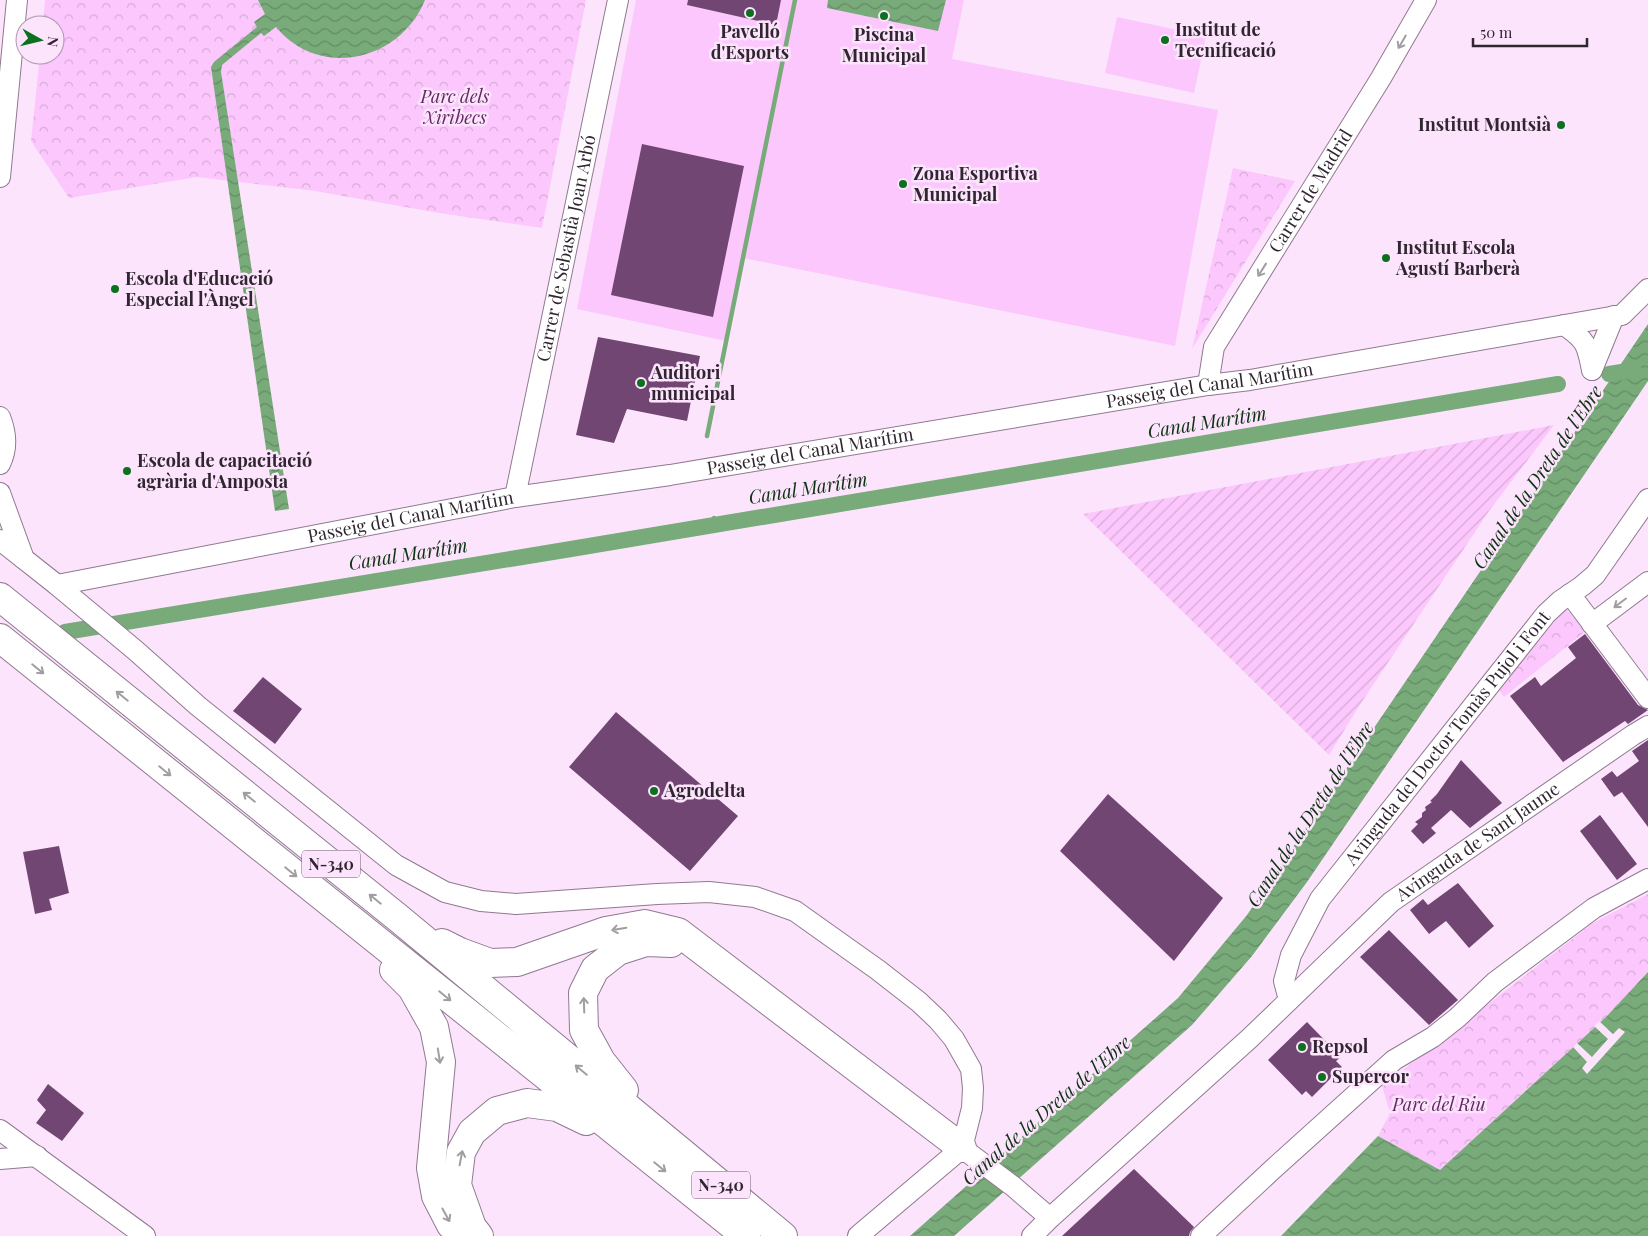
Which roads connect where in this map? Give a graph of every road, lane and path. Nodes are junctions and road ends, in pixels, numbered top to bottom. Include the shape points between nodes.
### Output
1 (17, 0) edge
2 (618, 0) edge
3 (1426, 0) edge
4 (0, 177) edge
5 (1648, 289) edge
6 (1618, 316) junction
7 (1564, 325) junction
8 (1208, 384) junction
9 (0, 417) edge
10 (0, 464) edge
11 (0, 493) edge
12 (515, 497) junction
13 (1648, 498) edge
14 (0, 540) edge
15 (25, 560) junction
16 (1648, 582) edge
17 (57, 585) junction
18 (1570, 594) junction
19 (0, 597) edge
20 (1592, 624) junction
21 (0, 638) edge
22 (1648, 698) edge
23 (1648, 726) edge
24 (1648, 879) edge
25 (319, 895) junction
26 (397, 917) junction
27 (710, 957) junction
28 (1289, 1000) junction
29 (0, 1130) edge
30 (659, 1135) junction
31 (622, 1137) junction
32 (970, 1154) junction
33 (37, 1156) junction
34 (0, 1159) edge
35 (1050, 1218) junction
36 (145, 1236) edge
37 (466, 1236) edge
38 (479, 1236) edge
39 (746, 1236) edge
40 (783, 1236) edge
41 (858, 1236) edge
42 (1032, 1236) edge
43 (1201, 1236) edge

1 - 4 street
2 - 12 street, Carrer de Sebastià Joan Arbó
3 -> 8 street, Carrer de Madrid via 1214,347
5 - 6 street
6 - 7 street, Passeig del Canal Marítim
6 - 7 street via 1592,370 1586,345
7 - 8 street, Passeig del Canal Marítim via 1250,380
8 - 12 street, Passeig del Canal Marítim
9 - 10 street via 6,444
11 - 15 street
12 - 17 street, Passeig del Canal Marítim
13 - 18 street, Avinguda del Doctor Tomàs Pujol i Font via 1595,574
14 - 15 street
15 - 17 street
16 -> 20 street
17 - 32 street via 198,706 396,864 446,892 480,901 516,904 709,892 755,897 796,911 919,1002 954,1039 970,1069 974,1088
18 - 20 street
18 - 28 street, Avinguda del Doctor Tomàs Pujol i Font via 1546,614 1320,899 1291,955 1284,981
26 -> 19 highway, N-340
20 - 22 street
21 -> 25 highway, N-340
23 - 28 street, Avinguda de Sant Jaume via 1391,902
24 - 43 street via 1594,908 1495,982 1433,1037 1394,1060
25 -> 31 highway, N-340
25 -> 37 highway via 412,988 434,1027 441,1062 432,1168 434,1187 451,1225
27 -> 26 highway via 678,932 645,924 606,931 517,962 490,963 460,952
30 -> 26 highway, N-340
30 -> 27 highway via 601,1061 584,1030 583,993 595,969 618,951 646,942 673,943
27 - 32 highway
28 - 35 street, Avinguda de Sant Jaume
29 - 33 street
30 - 40 highway, N-340
38 -> 31 highway via 472,1227 457,1185 461,1152 472,1132 497,1111 527,1103 557,1107
31 -> 39 highway, N-340
32 - 35 street
32 - 41 street
33 - 34 street
33 - 36 street
35 - 42 street, Avinguda de Sant Jaume

